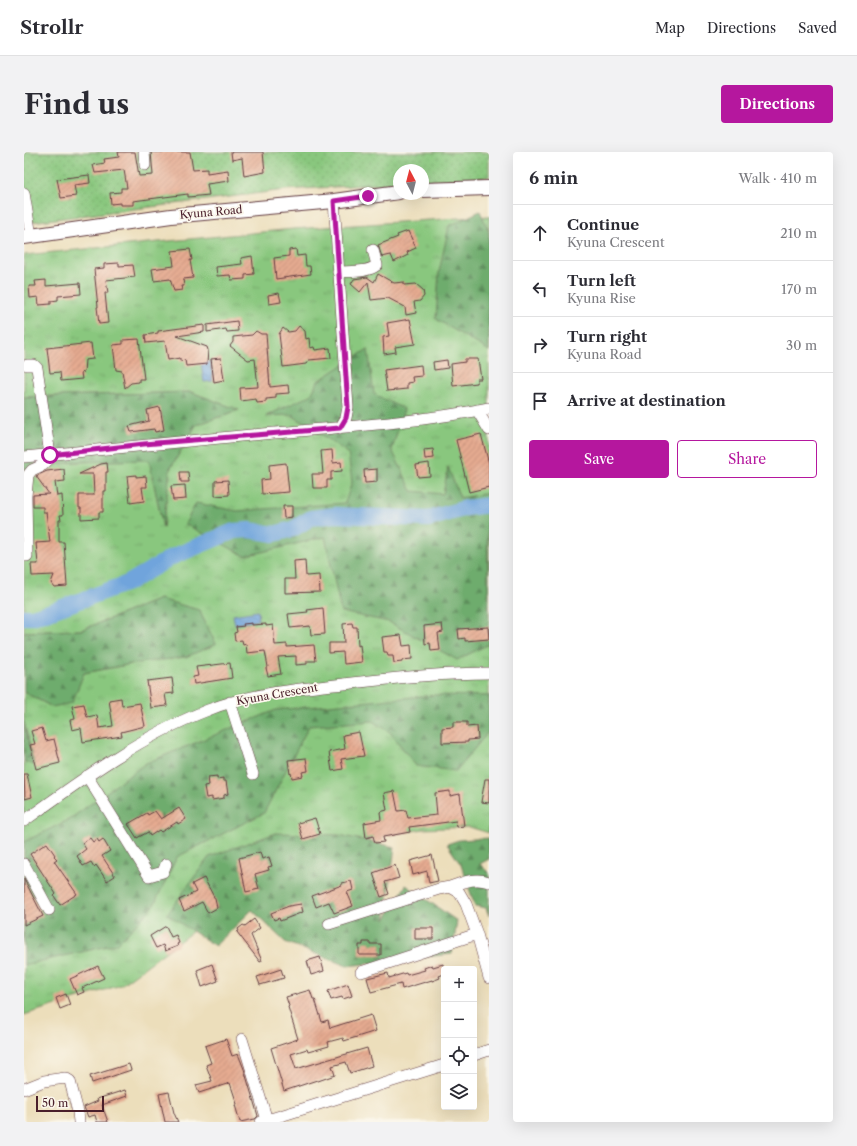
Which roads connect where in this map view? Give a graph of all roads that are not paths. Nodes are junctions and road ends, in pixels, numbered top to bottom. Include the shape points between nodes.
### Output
1 (144, 152) edge
2 (145, 165) dead end
3 (489, 188) edge
4 (429, 190) edge
5 (24, 193) edge
6 (393, 193) edge
7 (334, 201) junction
8 (27, 237) edge
9 (373, 250) dead end
10 (338, 272) junction
11 (27, 364) dead end
12 (489, 408) edge
13 (476, 410) junction
14 (340, 428) junction
15 (489, 430) edge
16 (52, 454) junction
17 (24, 457) edge
18 (27, 556) dead end
19 (489, 673) edge
20 (230, 702) junction
21 (253, 774) dead end
22 (87, 776) junction
23 (25, 818) edge
24 (24, 864) edge
25 (166, 864) dead end
26 (489, 882) edge
27 (450, 887) junction
28 (49, 910) dead end
29 (329, 924) dead end
30 (477, 934) junction
31 (361, 972) dead end
32 (489, 978) edge
33 (242, 1039) dead end
34 (489, 1050) edge
35 (477, 1054) edge
36 (441, 1066) edge
37 (24, 1090) edge
38 (264, 1121) edge
39 (79, 1122) edge

1 - 2 street
3 - 4 main road
5 - 8 street
6 - 7 main road, Kyuna Road
7 - 8 main road, Kyuna Road via 172,216
7 - 10 street
9 - 10 street via 377,265 374,268
10 - 14 street via 348,407 346,418
11 - 16 street via 37,368
12 - 13 street
13 - 14 street
13 - 15 street
14 - 16 street
16 - 17 street
16 - 18 street via 28,475
19 - 20 street, Kyuna Crescent via 457,673 302,688
20 - 21 street
20 - 22 street, Kyuna Crescent via 149,737
22 - 23 street, Kyuna Crescent
22 - 25 street via 149,876 163,872
24 - 28 street
26 - 27 street via 480,879 468,880
27 - 29 street
27 - 30 street via 462,897
30 - 31 street
30 - 32 street
33 - 38 street
34 - 35 street
36 - 38 street
37 - 39 street via 44,1081 65,1078 71,1085

